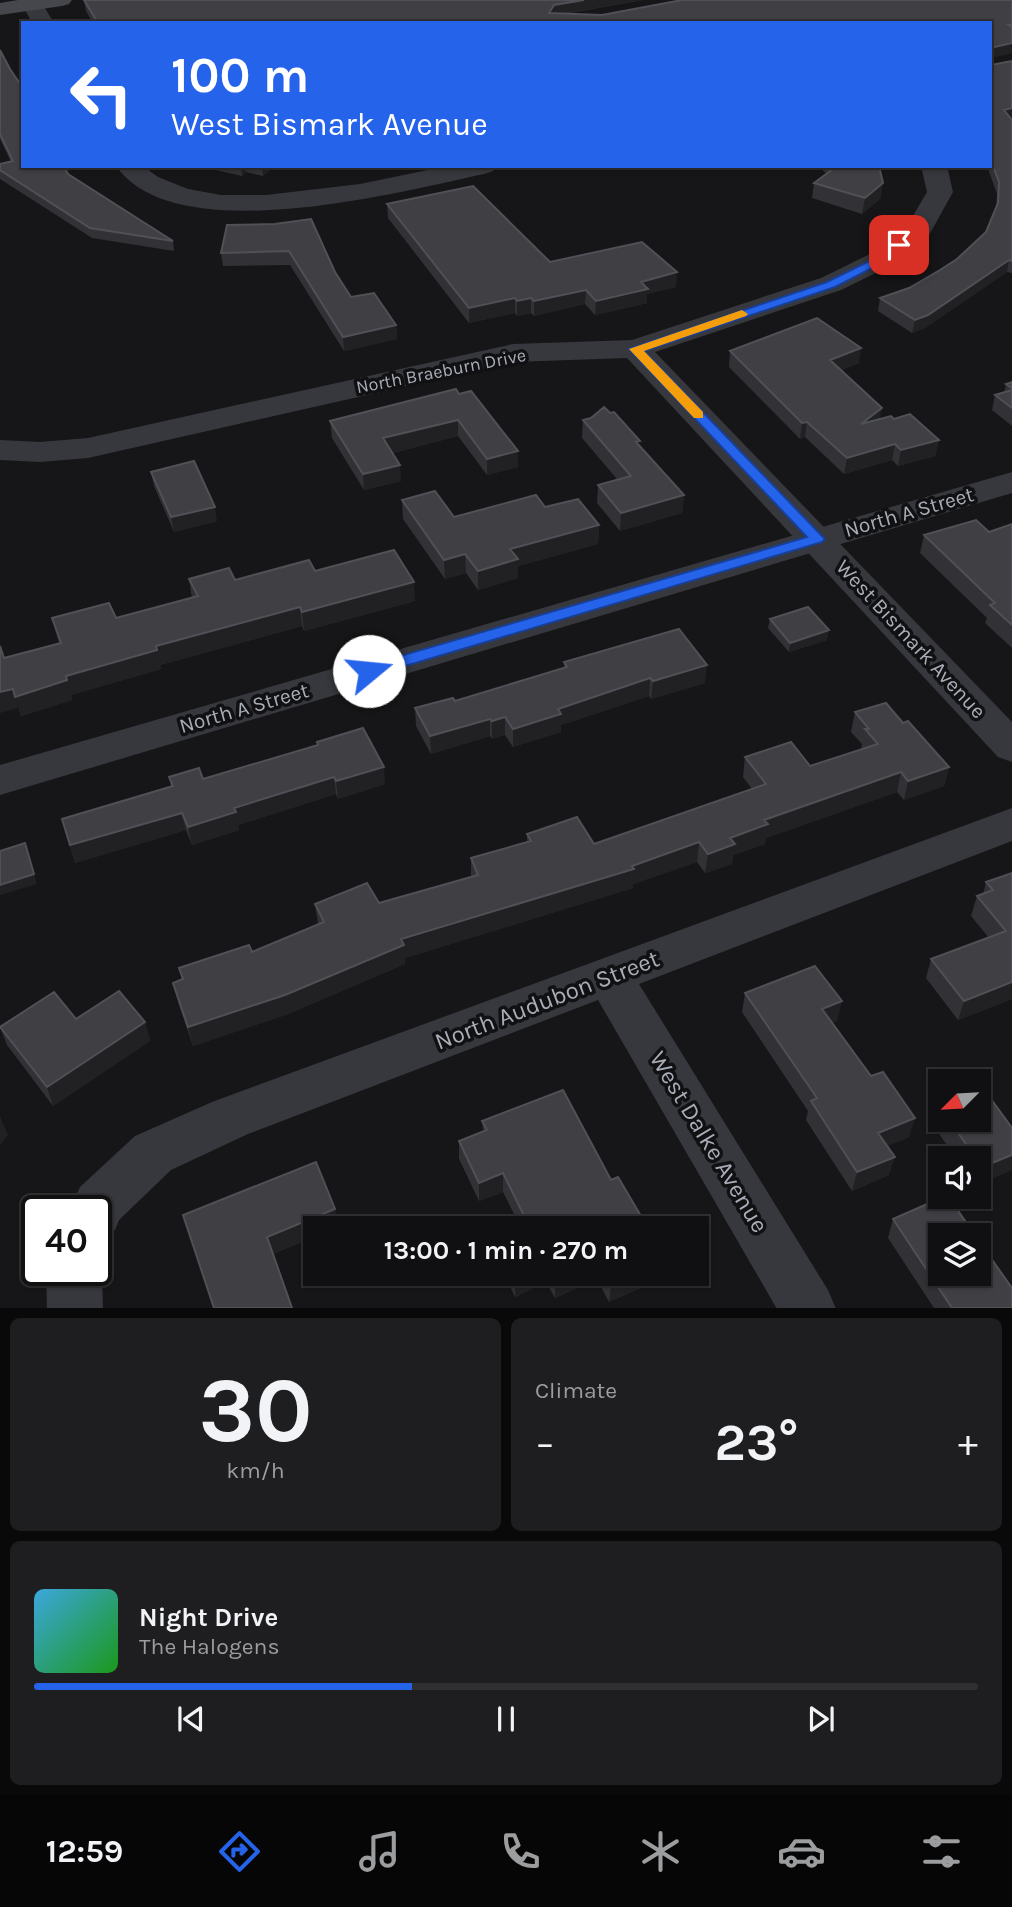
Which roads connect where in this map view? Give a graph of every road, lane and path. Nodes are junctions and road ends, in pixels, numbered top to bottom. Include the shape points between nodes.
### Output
1 (62, 0) edge
2 (0, 9) edge
3 (35, 9) edge
4 (132, 168) edge
5 (474, 168) edge
6 (934, 168) edge
7 (635, 349) junction
8 (0, 450) edge
9 (1012, 482) edge
10 (817, 539) junction
11 (1012, 747) edge
12 (0, 780) edge
13 (1012, 824) edge
14 (609, 976) junction
15 (111, 1195) edge
16 (74, 1286) edge
17 (75, 1308) edge
18 (808, 1308) edge

1 - 3 main road
2 - 3 main road
4 - 5 street via 162,191 209,201 263,204 309,200
6 - 7 street, North Braeburn Drive via 940,192 918,231 880,260 831,284
7 - 8 street, North Braeburn Drive via 513,353 88,448
7 - 10 street, West Bismark Avenue
9 - 10 street, North A Street
10 - 11 street, West Bismark Avenue
10 - 12 street, North A Street
13 - 14 street, North Audubon Street
14 - 15 street, North Audubon Street via 197,1133 153,1153
14 - 18 street, West Dalke Avenue
16 - 17 street

